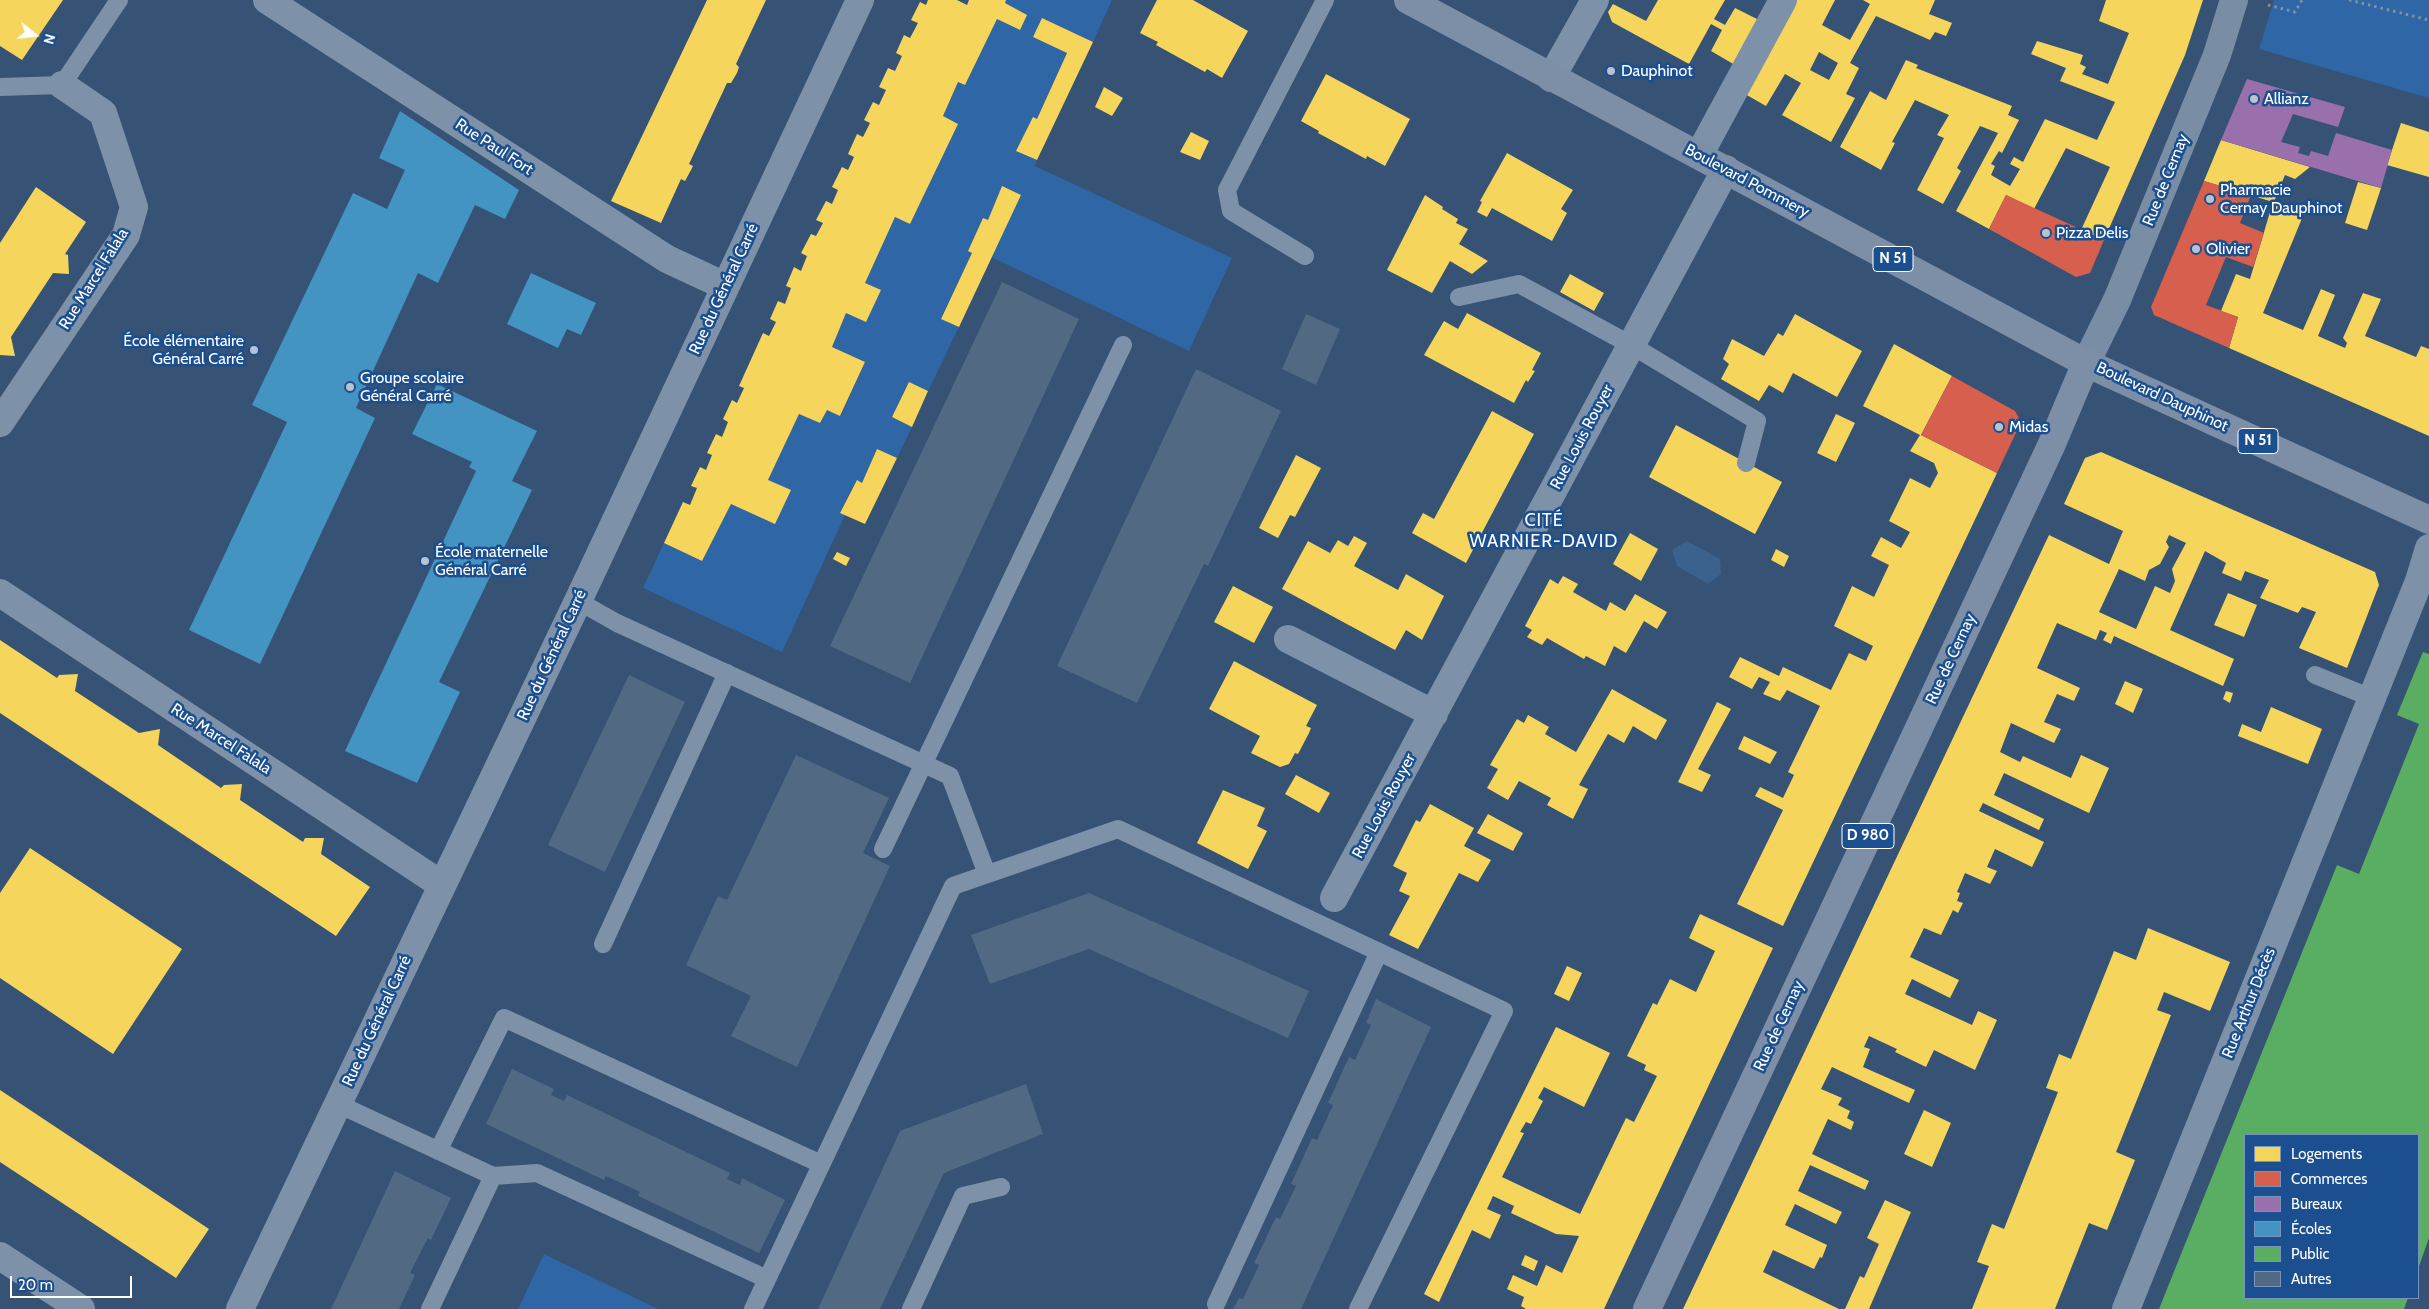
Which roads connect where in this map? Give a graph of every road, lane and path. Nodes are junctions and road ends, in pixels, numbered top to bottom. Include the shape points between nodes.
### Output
1 (119, 0) edge
2 (267, 0) edge
3 (860, 0) edge
4 (1326, 0) edge
5 (1408, 0) edge
6 (1595, 0) edge
7 (1783, 0) edge
8 (2234, 0) edge
9 (2349, 0) edge
10 (2429, 20) edge
11 (1551, 78) junction
12 (62, 85) junction
13 (0, 87) edge
14 (1699, 155) junction
15 (1726, 169) junction
16 (1305, 256) dead end
17 (725, 286) junction
18 (1459, 297) dead end
19 (1123, 345) dead end
20 (1632, 345) junction
21 (2086, 363) junction
22 (0, 423) edge
23 (1746, 463) dead end
24 (2429, 520) edge
25 (2429, 548) edge
26 (0, 593) edge
27 (578, 601) junction
28 (1288, 639) dead end
29 (727, 673) junction
30 (2315, 675) dead end
31 (2372, 698) junction
32 (1434, 714) junction
33 (923, 763) junction
34 (883, 849) dead end
35 (987, 874) junction
36 (442, 885) junction
37 (1334, 898) dead end
38 (603, 944) dead end
39 (1379, 952) junction
40 (338, 1104) junction
41 (438, 1151) junction
42 (821, 1164) junction
43 (493, 1176) junction
44 (1001, 1187) dead end
45 (0, 1256) edge
46 (767, 1279) junction
47 (1216, 1304) dead end
48 (81, 1309) edge
49 (240, 1309) edge
50 (430, 1309) edge
51 (753, 1309) edge
52 (911, 1309) edge
53 (1358, 1309) edge
54 (1647, 1309) edge
55 (2126, 1309) edge

1 - 12 lane
2 - 17 street, Rue Paul Fort via 667,259
3 - 17 street, Rue du Général Carré
4 - 16 lane via 1227,190 1231,211
5 - 11 main road, Boulevard Pommery / N 51
6 - 11 street
7 - 14 street
8 - 21 main road, Rue de Cernay / D 980 via 2217,55 2117,300
9 - 10 path
11 - 14 main road, Boulevard Pommery / N 51
12 - 13 lane
12 - 22 street, Rue Marcel Falala via 103,113 134,207 126,236
14 - 15 main road, Boulevard Pommery / N 51
15 - 20 street, Rue Louis Rouyer
15 - 21 main road, Boulevard Pommery / N 51
17 - 27 street, Rue du Général Carré
18 - 20 lane via 1519,284
19 - 33 lane
20 - 23 lane via 1758,421
20 - 32 street, Rue Louis Rouyer
21 - 24 main road, Boulevard Dauphinot / N 51
21 - 54 main road, Rue de Cernay / D 980 via 2051,446
25 - 31 street, Rue Arthur Décès
26 - 36 street, Rue Marcel Falala
27 - 29 lane via 617,623
27 - 36 street, Rue du Général Carré
28 - 32 street
29 - 33 lane
29 - 38 lane
30 - 31 lane
31 - 55 street, Rue Arthur Décès
32 - 37 street, Rue Louis Rouyer
33 - 34 lane
33 - 35 lane via 950,776
35 - 39 lane via 1118,829
35 - 42 lane via 953,886
36 - 40 street, Rue du Général Carré
39 - 47 lane
39 - 53 lane via 1504,1011
40 - 41 lane
40 - 49 street, Rue du Général Carré
41 - 42 lane via 504,1018
41 - 43 lane
42 - 46 lane
43 - 46 lane via 537,1172
43 - 50 lane
44 - 52 lane via 963,1196
45 - 48 street
46 - 51 lane

